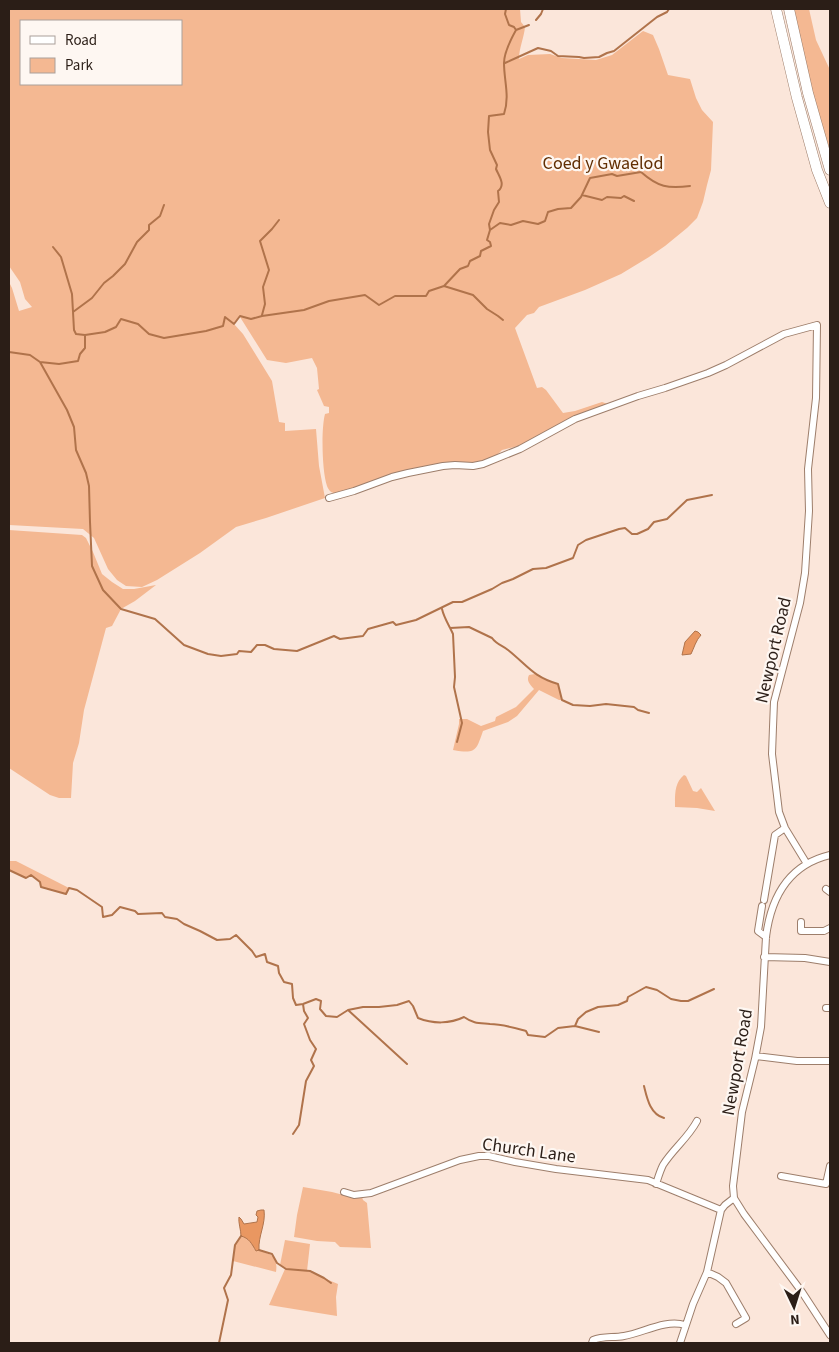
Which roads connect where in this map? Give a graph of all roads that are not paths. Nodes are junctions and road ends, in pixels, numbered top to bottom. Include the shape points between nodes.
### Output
1 (776, 9) edge
2 (789, 9) edge
3 (830, 170) edge
4 (830, 203) edge
5 (329, 498) dead end
6 (784, 828) junction
7 (830, 855) edge
8 (807, 864) junction
9 (801, 922) dead end
10 (830, 928) edge
11 (766, 937) junction
12 (764, 957) junction
13 (830, 962) edge
14 (756, 1056) junction
15 (830, 1061) edge
16 (697, 1121) dead end
17 (830, 1166) edge
18 (781, 1176) dead end
19 (656, 1184) junction
20 (344, 1192) dead end
21 (734, 1198) junction
22 (721, 1210) junction
23 (707, 1272) junction
24 (736, 1324) dead end
25 (685, 1325) junction
26 (830, 1335) edge
27 (592, 1343) edge
28 (680, 1343) edge

1 - 4 highway via 817,170
2 - 3 highway
5 - 6 street, Newport Road via 392,476 443,466 483,464 520,449 576,419 708,373 784,334 817,326 805,573 774,702 772,727 772,754
6 - 8 street, Newport Road
6 - 11 street via 775,835 758,931
7 - 8 street
8 - 11 street, Newport Road via 780,889 773,904
9 - 10 street via 801,931
11 - 12 street, Newport Road
12 - 13 street
12 - 14 street, Newport Road via 761,1027
14 - 15 street
14 - 21 street, Newport Road via 742,1112
16 - 19 street via 662,1167
17 - 18 street via 826,1184
19 - 20 street, Church Lane via 648,1180 479,1156 371,1193 354,1195
19 - 22 street, Church Lane
21 - 22 street
21 - 26 street
22 - 23 street
23 - 24 street via 726,1283 746,1318
23 - 25 street
25 - 27 street via 674,1323 626,1336 600,1337
25 - 28 street

